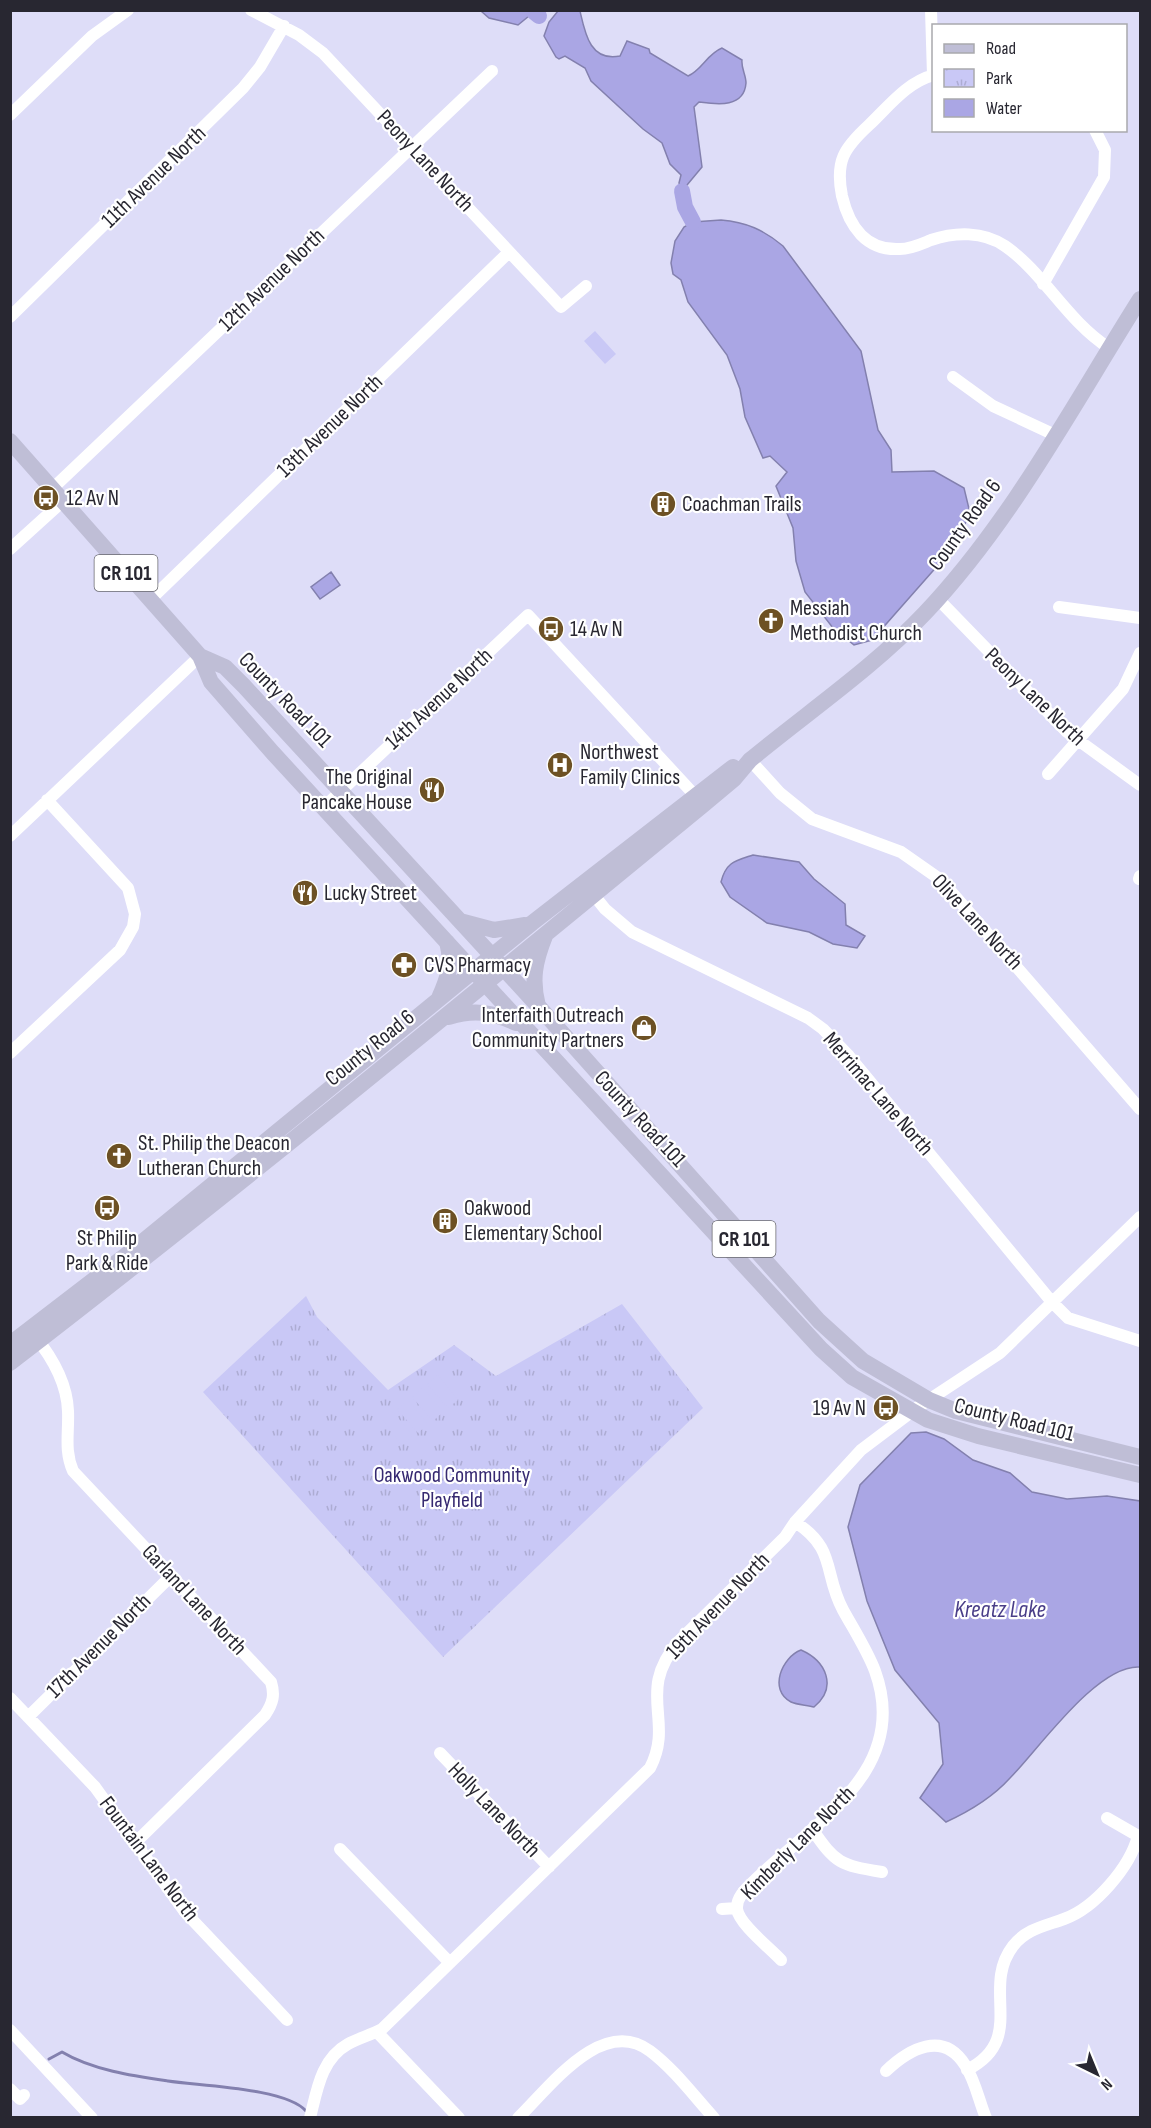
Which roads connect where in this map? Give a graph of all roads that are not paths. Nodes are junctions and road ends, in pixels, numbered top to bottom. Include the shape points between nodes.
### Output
1 (128, 10) edge
2 (251, 10) edge
3 (931, 10) edge
4 (284, 26) junction
5 (932, 42) edge
6 (492, 71) dead end
7 (932, 75) edge
8 (10, 115) edge
9 (1096, 132) edge
10 (412, 147) junction
11 (509, 252) junction
12 (1043, 284) junction
13 (586, 286) dead end
14 (1140, 299) edge
15 (10, 317) edge
16 (1109, 348) junction
17 (952, 377) dead end
18 (1055, 435) junction
19 (10, 441) edge
20 (58, 495) junction
21 (10, 549) edge
22 (938, 599) junction
23 (150, 600) junction
24 (1059, 607) dead end
25 (1140, 618) edge
26 (1140, 653) edge
27 (200, 656) junction
28 (1076, 740) junction
29 (750, 760) junction
30 (1048, 774) dead end
31 (1140, 785) edge
32 (341, 791) junction
33 (47, 800) junction
34 (699, 800) junction
35 (324, 807) junction
36 (10, 836) edge
37 (589, 888) junction
38 (458, 920) junction
39 (532, 923) junction
40 (546, 934) junction
41 (446, 941) junction
42 (491, 957) junction
43 (503, 970) junction
44 (474, 971) junction
45 (486, 984) junction
46 (437, 1001) junction
47 (538, 1007) junction
48 (442, 1019) junction
49 (523, 1026) junction
50 (10, 1053) edge
51 (1140, 1109) edge
52 (1140, 1217) edge
53 (1051, 1301) junction
54 (34, 1335) junction
55 (1140, 1341) edge
56 (10, 1344) edge
57 (10, 1363) edge
58 (929, 1400) junction
59 (912, 1412) junction
60 (1140, 1457) edge
61 (1140, 1475) edge
62 (795, 1522) junction
63 (171, 1576) junction
64 (10, 1698) edge
65 (28, 1717) junction
66 (440, 1753) dead end
67 (1107, 1818) dead end
68 (812, 1829) junction
69 (1139, 1836) edge
70 (135, 1843) junction
71 (340, 1849) dead end
72 (549, 1868) junction
73 (882, 1872) dead end
74 (737, 1908) junction
75 (722, 1909) dead end
76 (781, 1960) dead end
77 (450, 1963) junction
78 (287, 2020) dead end
79 (10, 2030) edge
80 (377, 2031) junction
81 (967, 2070) junction
82 (886, 2071) dead end
83 (10, 2089) edge
84 (24, 2095) dead end
85 (92, 2118) edge
86 (310, 2118) edge
87 (459, 2118) edge
88 (518, 2118) edge
89 (714, 2118) edge
90 (986, 2118) edge

1 - 8 street via 92,36
2 - 4 street, Peony Lane North
3 - 5 street
4 - 10 street, Peony Lane North via 330,60
4 - 15 street, 11th Avenue North via 243,88
6 - 10 street, 12th Avenue North
7 - 12 street via 913,83 847,147 839,172 852,226 861,236 886,248 900,249 963,234 990,238 1010,250
9 - 12 street via 1105,150 1104,177
10 - 11 street, Peony Lane North
10 - 20 street, 12th Avenue North
11 - 13 street, Peony Lane North via 561,307
11 - 23 street, 13th Avenue North
12 - 16 street via 1082,329
14 - 16 main road, County Road 6
16 - 18 main road, County Road 6
17 - 18 street via 993,406
18 - 22 main road, County Road 6 via 981,546
19 - 20 main road, County Road 101 / CR 101
20 - 21 street, 12th Avenue North
20 - 23 main road, County Road 101 / CR 101
22 - 28 street, Peony Lane North
22 - 29 main road, County Road 6 via 905,633
23 - 27 main road, County Road 101 / CR 101
24 - 25 street
26 - 28 street via 1123,689
27 - 32 main road, County Road 101 / CR 101 via 225,667
27 - 33 street
27 - 35 main road, County Road 101 / CR 101 via 211,682
28 - 30 street
28 - 31 street, Peony Lane North
29 - 34 main road, County Road 6 via 734,778
29 - 51 street, Olive Lane North via 780,793 813,819 900,852 941,880
32 - 34 street, 14th Avenue North via 528,615
32 - 35 street, 14th Avenue North
32 - 38 main road, County Road 101 / CR 101
33 - 36 street
33 - 50 street via 128,888 135,914 133,927 120,950
34 - 37 main road, County Road 6
35 - 41 main road, County Road 101 / CR 101
37 - 39 main road, County Road 6
37 - 40 main road, County Road 6
37 - 53 street, Merrimac Lane North via 605,909 632,932 808,1018 823,1029
38 - 39 main road via 494,930
38 - 42 main road, County Road 101 / CR 101
39 - 42 main road, County Road 6
40 - 43 main road, County Road 6
40 - 47 main road via 534,971
41 - 44 main road, County Road 101 / CR 101
41 - 46 main road via 450,969
42 - 43 main road, County Road 101 / CR 101
42 - 44 main road, County Road 6
43 - 45 main road, County Road 6
43 - 47 main road, County Road 101 / CR 101
44 - 45 main road, County Road 101 / CR 101
44 - 46 main road, County Road 6
45 - 48 main road, County Road 6
45 - 49 main road, County Road 101 / CR 101
46 - 54 main road, County Road 6
47 - 58 main road, County Road 101 / CR 101 via 819,1321 863,1361
48 - 49 main road via 485,1011
48 - 54 main road, County Road 6
49 - 59 main road, County Road 101 / CR 101 via 821,1349 852,1377
52 - 53 street, 19th Avenue North
53 - 55 street, Merrimac Lane North via 1068,1318
53 - 58 street, 19th Avenue North via 1000,1353
54 - 56 main road, County Road 6
54 - 57 main road, County Road 6
54 - 63 street, Garland Lane North via 64,1385 68,1414 66,1448 73,1471
58 - 59 street, 19th Avenue North
58 - 60 main road, County Road 101 / CR 101 via 956,1411
59 - 61 main road, County Road 101 / CR 101 via 962,1432
59 - 62 street, 19th Avenue North via 861,1450
62 - 68 street, Kimberly Lane North via 823,1547 840,1603 875,1672 882,1708 877,1745 865,1773 844,1801
62 - 72 street, 19th Avenue North via 785,1538 664,1659 656,1683 658,1746 650,1768
63 - 65 street, 17th Avenue North
63 - 70 street, Garland Lane North via 271,1682 274,1699 265,1715
64 - 65 street, Fountain Lane North
65 - 70 street, Fountain Lane North via 95,1788
66 - 72 street, Holly Lane North
67 - 69 street
68 - 73 street via 834,1859
68 - 74 street, Kimberly Lane North via 744,1891
69 - 81 street via 1123,1869 1087,1905 1065,1919 1024,1934 1013,1946 1000,1973 1001,2032 987,2057
70 - 78 street, Fountain Lane North via 185,1912
71 - 77 street
72 - 77 street, 19th Avenue North
74 - 75 street
74 - 76 street, Kimberly Lane North via 743,1922
77 - 80 street, 19th Avenue North
79 - 85 street
80 - 86 street, 19th Avenue North via 345,2045 326,2065
80 - 87 street
81 - 82 street via 958,2056 948,2050 924,2046 903,2055
81 - 90 street
83 - 84 street via 20,2098
88 - 89 street via 592,2048 613,2040 637,2043 658,2058

